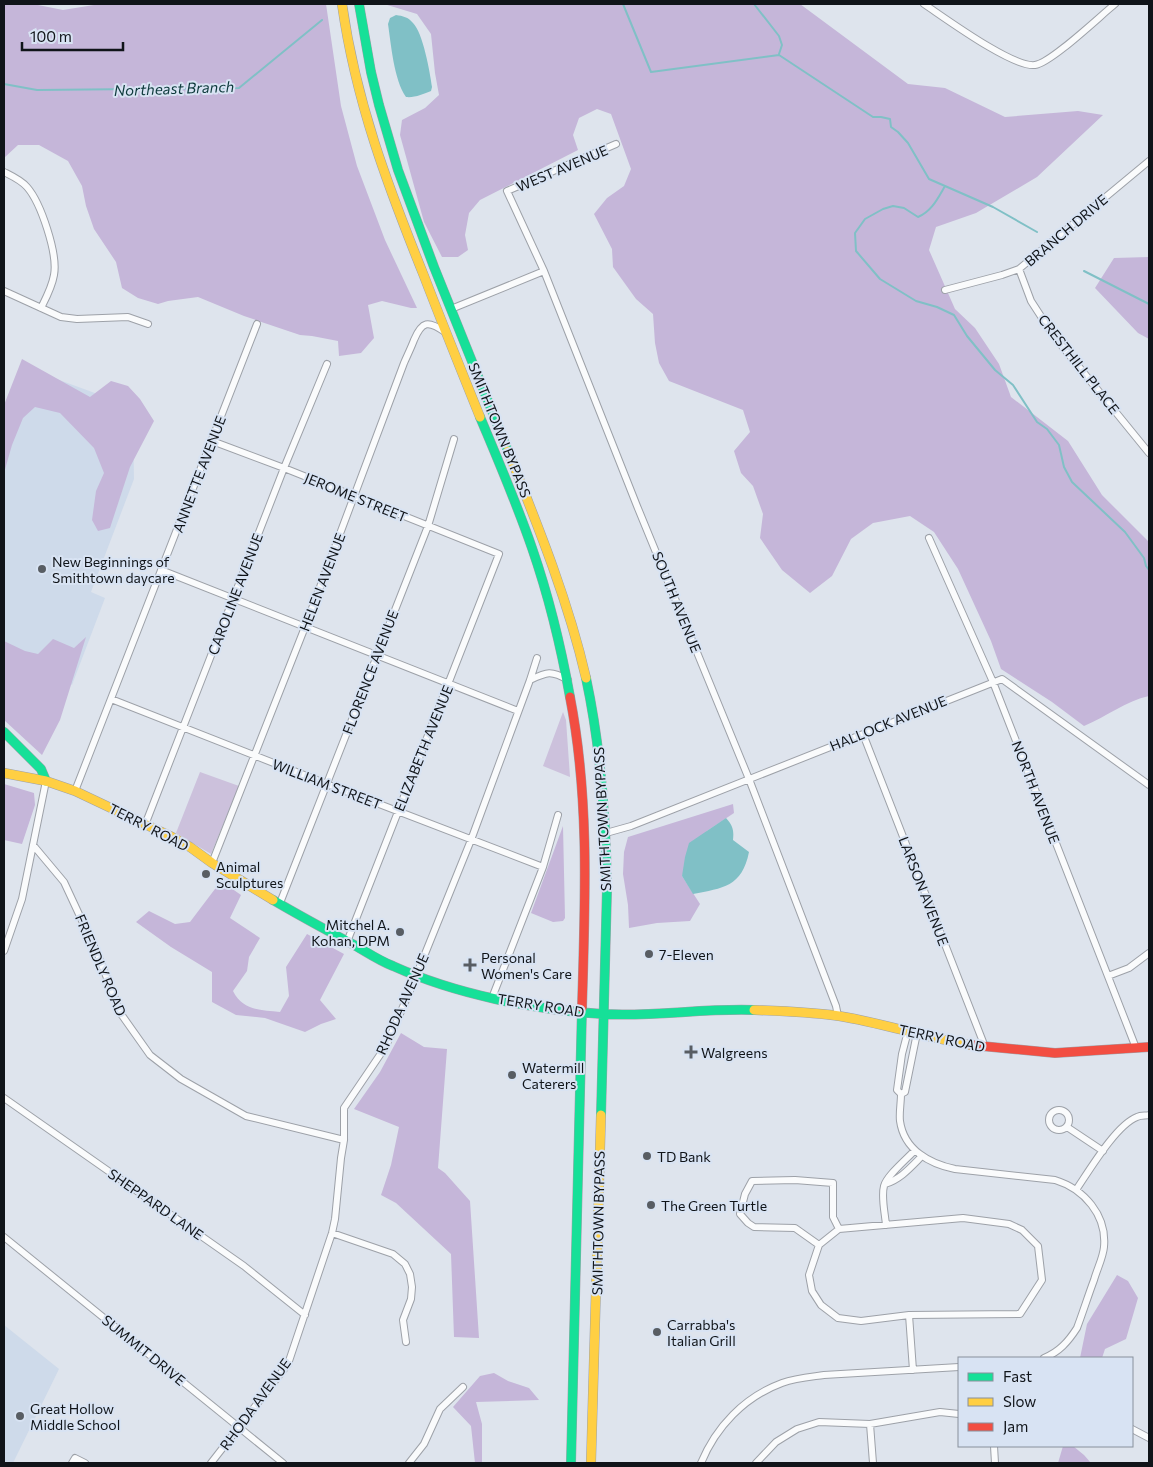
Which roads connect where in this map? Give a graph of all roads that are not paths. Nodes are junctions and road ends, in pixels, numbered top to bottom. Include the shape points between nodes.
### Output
1 (342, 4) edge
2 (359, 4) edge
3 (924, 4) edge
4 (1115, 4) edge
5 (616, 144) dead end
6 (1149, 161) edge
7 (4, 172) edge
8 (508, 191) joint
9 (1019, 269) junction
10 (544, 272) junction
11 (945, 290) dead end
12 (4, 291) edge
13 (41, 308) junction
14 (451, 309) junction
15 (148, 324) dead end
16 (257, 324) dead end
17 (446, 333) junction
18 (328, 364) dead end
19 (454, 439) dead end
20 (212, 441) junction
21 (1149, 453) edge
22 (284, 468) junction
23 (355, 496) junction
24 (428, 526) junction
25 (929, 538) dead end
26 (499, 554) joint
27 (161, 570) junction
28 (234, 599) junction
29 (305, 627) junction
30 (377, 655) junction
31 (537, 658) dead end
32 (530, 680) junction
33 (568, 680) junction
34 (993, 682) junction
35 (449, 683) junction
36 (111, 699) junction
37 (518, 711) junction
38 (183, 728) junction
39 (4, 732) edge
40 (863, 734) junction
41 (254, 756) junction
42 (4, 772) edge
43 (749, 778) junction
44 (46, 781) junction
45 (326, 784) junction
46 (1149, 785) edge
47 (76, 791) junction
48 (398, 811) junction
49 (558, 815) dead end
50 (144, 825) junction
51 (606, 833) junction
52 (471, 840) junction
53 (34, 846) junction
54 (212, 863) junction
55 (542, 867) junction
56 (280, 903) junction
57 (347, 942) junction
58 (4, 951) edge
59 (1149, 953) edge
60 (417, 976) junction
61 (1108, 976) junction
62 (492, 998) junction
63 (583, 1013) junction
64 (604, 1014) junction
65 (838, 1016) junction
66 (912, 1032) junction
67 (985, 1047) junction
68 (1136, 1048) junction
69 (1149, 1048) edge
70 (901, 1094) junction
71 (4, 1098) edge
72 (1149, 1115) edge
73 (1067, 1127) dead end
74 (344, 1140) junction
75 (915, 1150) junction
76 (1102, 1151) junction
77 (922, 1156) junction
78 (885, 1184) junction
79 (1076, 1190) junction
80 (886, 1225) junction
81 (839, 1229) junction
82 (332, 1233) junction
83 (4, 1237) edge
84 (819, 1245) junction
85 (305, 1315) junction
86 (909, 1315) junction
87 (406, 1342) dead end
88 (1046, 1357) edge
89 (958, 1367) edge
90 (913, 1370) junction
91 (463, 1387) dead end
92 (958, 1414) edge
93 (870, 1424) junction
94 (239, 1427) junction
95 (1133, 1430) edge
96 (1149, 1438) edge
97 (994, 1447) edge
98 (73, 1461) edge
99 (85, 1463) edge
100 (211, 1463) edge
101 (284, 1463) edge
102 (410, 1463) edge
103 (570, 1463) edge
104 (591, 1463) edge
105 (701, 1463) edge
106 (756, 1463) edge
107 (873, 1463) edge
108 (995, 1463) edge

1 - 17 main road, SMITHTOWN BYPASS via 359,92 374,144
2 - 14 main road, SMITHTOWN BYPASS via 386,134
3 - 4 street via 1002,54 1018,62 1035,65 1050,58
5 - 8 street, WEST AVENUE
6 - 9 street, BRANCH DRIVE
7 - 13 street via 26,186 35,199 48,233 55,259 54,276
8 - 10 street, SOUTH AVENUE
9 - 11 street, BRANCH DRIVE
9 - 21 street, CRESTHILL PLACE via 1031,301 1053,335
10 - 14 street
10 - 43 street, SOUTH AVENUE
12 - 13 street
13 - 15 street via 61,317 128,317
14 - 51 main road, SMITHTOWN BYPASS via 570,614 596,728
16 - 20 street, ANNETTE AVENUE
17 - 23 street, HELEN AVENUE via 432,324 419,329
17 - 33 main road, SMITHTOWN BYPASS via 532,548
18 - 22 street, CAROLINE AVENUE
19 - 24 street, FLORENCE AVENUE
20 - 22 street, JEROME STREET
20 - 27 street, ANNETTE AVENUE
22 - 23 street, JEROME STREET
22 - 28 street, CAROLINE AVENUE
23 - 24 street, JEROME STREET
23 - 29 street, HELEN AVENUE
24 - 26 street, JEROME STREET
24 - 30 street, FLORENCE AVENUE
25 - 34 street, NORTH AVENUE
26 - 35 street, ELIZABETH AVENUE
27 - 28 street
27 - 36 street, ANNETTE AVENUE
28 - 29 street
28 - 38 street, CAROLINE AVENUE
29 - 30 street
29 - 41 street, HELEN AVENUE
30 - 35 street
30 - 45 street, FLORENCE AVENUE
31 - 32 street, RHODA AVENUE
32 - 33 street via 551,673
32 - 37 street, RHODA AVENUE
33 - 63 main road, SMITHTOWN BYPASS via 581,770 585,827
34 - 40 street, HALLOCK AVENUE
34 - 46 street via 1002,679
34 - 61 street, NORTH AVENUE
35 - 37 street
35 - 48 street, ELIZABETH AVENUE
36 - 38 street, WILLIAM STREET
36 - 47 street, ANNETTE AVENUE
37 - 52 street, RHODA AVENUE
38 - 41 street, WILLIAM STREET
38 - 50 street, CAROLINE AVENUE
39 - 44 main road via 41,769
40 - 43 street, HALLOCK AVENUE
40 - 67 street, LARSON AVENUE
41 - 45 street, WILLIAM STREET
41 - 54 street, HELEN AVENUE
42 - 44 main road, TERRY ROAD
43 - 51 street, HALLOCK AVENUE
43 - 65 street, SOUTH AVENUE
44 - 47 main road, TERRY ROAD
44 - 53 street
45 - 48 street, WILLIAM STREET
45 - 56 street, FLORENCE AVENUE
47 - 50 main road, TERRY ROAD
48 - 52 street, WILLIAM STREET
48 - 57 street, ELIZABETH AVENUE
49 - 55 street
50 - 54 main road, TERRY ROAD via 190,847
51 - 64 main road, SMITHTOWN BYPASS
52 - 55 street, WILLIAM STREET
52 - 60 street, RHODA AVENUE
53 - 58 street via 22,899
53 - 74 street, FRIENDLY ROAD via 64,882 98,955 120,1014 150,1055 181,1078 246,1116
54 - 56 main road, TERRY ROAD
55 - 62 street
56 - 57 main road, TERRY ROAD
57 - 60 main road, TERRY ROAD
59 - 61 street via 1129,968
60 - 62 main road, TERRY ROAD
60 - 74 street, RHODA AVENUE via 386,1046 344,1108
61 - 68 street, NORTH AVENUE
62 - 63 main road, TERRY ROAD
63 - 64 main road, TERRY ROAD
63 - 103 main road, SMITHTOWN BYPASS
64 - 65 main road, TERRY ROAD via 730,1009
64 - 104 main road, SMITHTOWN BYPASS
65 - 66 main road, TERRY ROAD
66 - 67 main road, TERRY ROAD
66 - 70 street via 905,1092
66 - 70 street via 902,1054 897,1090
67 - 68 main road, TERRY ROAD via 1055,1053
68 - 69 main road, TERRY ROAD
70 - 75 street via 901,1124
71 - 85 street, SHEPPARD LANE via 244,1266
72 - 76 street via 1137,1116
73 - 76 street
74 - 82 street, RHODA AVENUE
75 - 77 street
75 - 78 street
76 - 79 street
77 - 78 street via 902,1176
77 - 79 street via 941,1166 1055,1180
78 - 80 street
79 - 88 street via 1097,1213 1104,1246 1077,1328 1060,1350
80 - 81 street
80 - 86 street via 963,1218 1009,1224 1022,1230 1038,1246 1042,1280 1020,1314
81 - 84 street
81 - 84 street via 833,1217 833,1183 752,1181 740,1214 748,1223 754,1227 795,1228
82 - 85 street, RHODA AVENUE
82 - 87 street via 393,1254 404,1264 412,1287 403,1320
83 - 94 street, SUMMIT DRIVE
84 - 86 street via 810,1274 812,1291 821,1305 838,1318 862,1321
85 - 94 street, RHODA AVENUE via 288,1364
86 - 90 street
89 - 90 street
90 - 105 street via 824,1375 783,1383 738,1410 721,1427
91 - 102 street via 440,1409 424,1444
92 - 93 street via 940,1412
93 - 106 street via 819,1422 797,1429 776,1442
93 - 107 street
94 - 100 street, RHODA AVENUE
94 - 101 street, SUMMIT DRIVE
95 - 96 street
97 - 108 street
98 - 99 street

